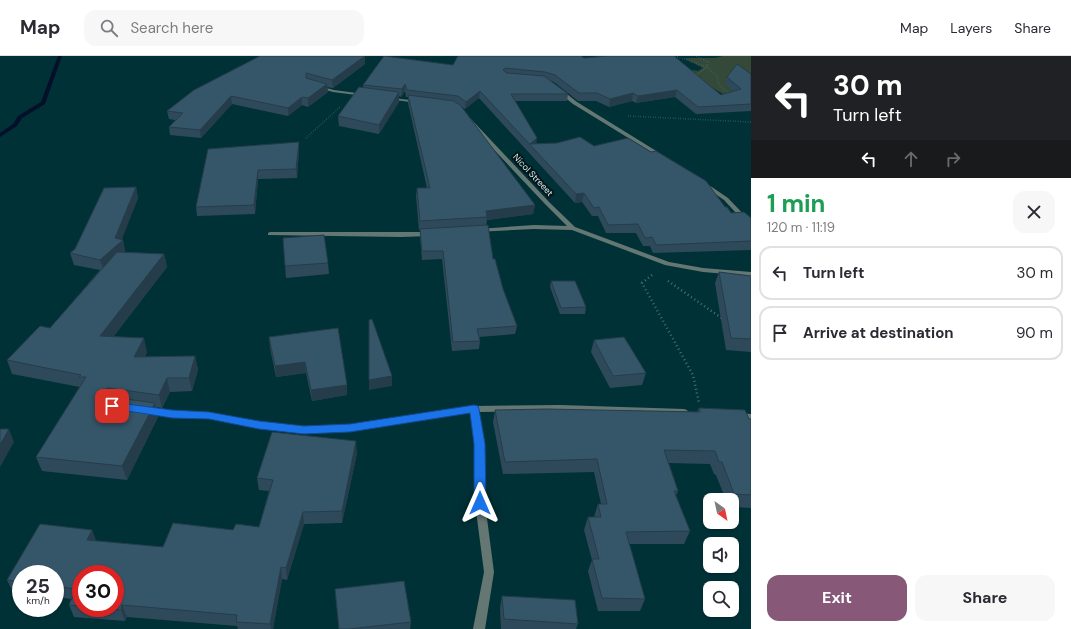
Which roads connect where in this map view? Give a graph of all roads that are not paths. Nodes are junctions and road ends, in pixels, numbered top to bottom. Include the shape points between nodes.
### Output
1 (309, 83) edge
2 (557, 89) edge
3 (369, 96) edge
4 (377, 97) edge
5 (423, 102) edge
6 (463, 112) edge
7 (669, 161) edge
8 (695, 177) edge
9 (751, 226) edge
10 (573, 228) junction
11 (468, 232) edge
12 (438, 233) edge
13 (270, 234) dead end
14 (751, 274) edge
15 (136, 409) edge
16 (474, 409) junction
17 (702, 413) edge
18 (730, 416) edge
19 (751, 417) edge
20 (480, 629) edge

1 - 3 street via 333,91
2 - 7 street via 575,103
4 - 5 street
6 - 10 street, Nicol Streeet
8 - 9 street via 726,199
10 - 11 street via 534,227
10 - 14 street, Nicol Streeet via 681,268
12 - 13 street
15 - 16 street via 209,416 304,430 350,428
16 - 17 street via 560,408
16 - 20 street via 480,444 480,503 489,572
18 - 19 street

